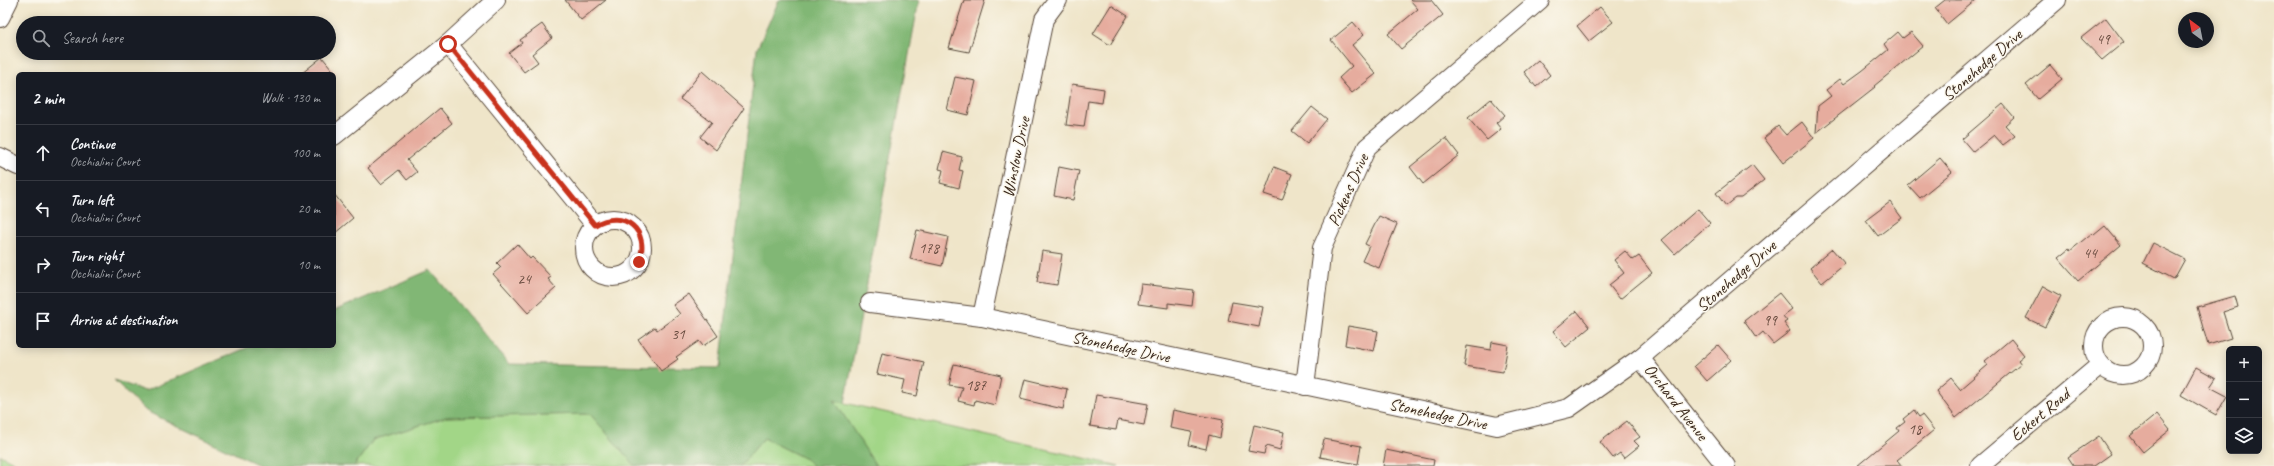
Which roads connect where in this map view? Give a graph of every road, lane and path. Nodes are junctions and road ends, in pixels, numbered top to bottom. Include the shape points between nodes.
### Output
1 (9, 0) edge
2 (496, 0) edge
3 (1058, 0) edge
4 (1540, 0) edge
5 (2056, 0) edge
6 (0, 18) edge
7 (448, 44) junction
8 (336, 134) edge
9 (0, 157) edge
10 (16, 165) edge
11 (595, 225) dead end
12 (870, 303) dead end
13 (982, 317) junction
14 (1640, 358) junction
15 (2100, 365) dead end
16 (1305, 386) junction
17 (1726, 466) edge
18 (1980, 466) edge

1 - 6 street
2 - 7 street
3 - 13 street, Winslow Drive via 1044,19
4 - 16 street, Pickens Drive via 1367,146 1322,248
5 - 14 street, Stonehedge Drive
7 - 8 street
7 - 11 street
9 - 10 street
12 - 13 street, Stonehedge Drive
13 - 16 street, Stonehedge Drive
14 - 16 street, Stonehedge Drive via 1570,408 1497,426
14 - 17 street, Orchard Avenue
15 - 18 street, Eckert Road

